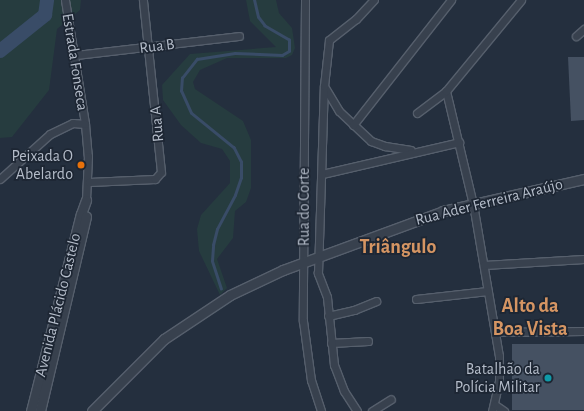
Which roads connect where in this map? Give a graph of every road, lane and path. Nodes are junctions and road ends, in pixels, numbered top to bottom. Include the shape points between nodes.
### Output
1 (65, 0) edge
2 (143, 0) edge
3 (305, 0) edge
4 (374, 0) edge
5 (451, 0) edge
6 (521, 0) edge
7 (584, 29) edge
8 (238, 36) dead end
9 (576, 36) dead end
10 (149, 48) junction
11 (75, 55) junction
12 (324, 86) junction
13 (446, 91) junction
14 (417, 113) dead end
15 (85, 124) junction
16 (353, 125) junction
17 (459, 142) junction
18 (418, 150) junction
19 (322, 174) junction
20 (0, 178) edge
21 (584, 179) edge
22 (89, 182) junction
23 (86, 200) joint
24 (473, 204) junction
25 (319, 258) junction
26 (584, 259) edge
27 (304, 264) junction
28 (484, 265) junction
29 (488, 291) junction
30 (416, 300) dead end
31 (376, 301) dead end
32 (328, 316) junction
33 (495, 332) junction
34 (584, 332) edge
35 (368, 341) dead end
36 (331, 343) junction
37 (46, 368) junction
38 (391, 399) dead end
39 (494, 408) edge
40 (31, 411) edge
41 (40, 411) edge
42 (92, 411) edge
43 (321, 411) edge
44 (357, 411) edge
45 (372, 411) edge
46 (504, 411) edge

1 - 11 street, Estrada Fonseca
2 - 10 street, Rua A
3 - 27 street, Rua do Corte
4 - 12 street via 356,19 329,40
5 - 16 street
6 - 13 street
7 - 9 street
8 - 10 street, Rua B
10 - 11 street, Rua B
10 - 22 street, Rua A via 161,165 159,176 148,180
11 - 15 street, Estrada Fonseca
12 - 16 street via 339,111
12 - 19 street
13 - 14 street
13 - 17 street
15 - 20 street via 73,123 50,134
15 - 22 street, Avenida Plácido Castelo
16 - 18 street via 378,144
17 - 18 street
17 - 24 street
18 - 19 street
19 - 25 street
21 - 24 street, Rua Ader Ferreira Araújo
22 - 23 street, Avenida Plácido Castelo
23 - 37 street, Avenida Plácido Castelo via 80,214 66,290
24 - 25 street, Rua Ader Ferreira Araújo via 408,223
24 - 28 street
25 - 27 street, Rua Ader Ferreira Araújo
25 - 32 street via 318,273 327,297
26 - 28 street
27 - 42 street, Rua Ader Ferreira Araújo via 230,295 175,330
27 - 43 street, Rua do Corte via 303,321 306,353
28 - 29 street
29 - 30 street
29 - 33 street
31 - 32 street via 354,310
32 - 36 street
33 - 34 street
33 - 39 street via 499,369
35 - 36 street
36 - 44 street via 338,378
37 - 40 street, Avenida Plácido Castelo
37 - 41 street, Avenida Plácido Castelo
38 - 45 street
39 - 46 street

